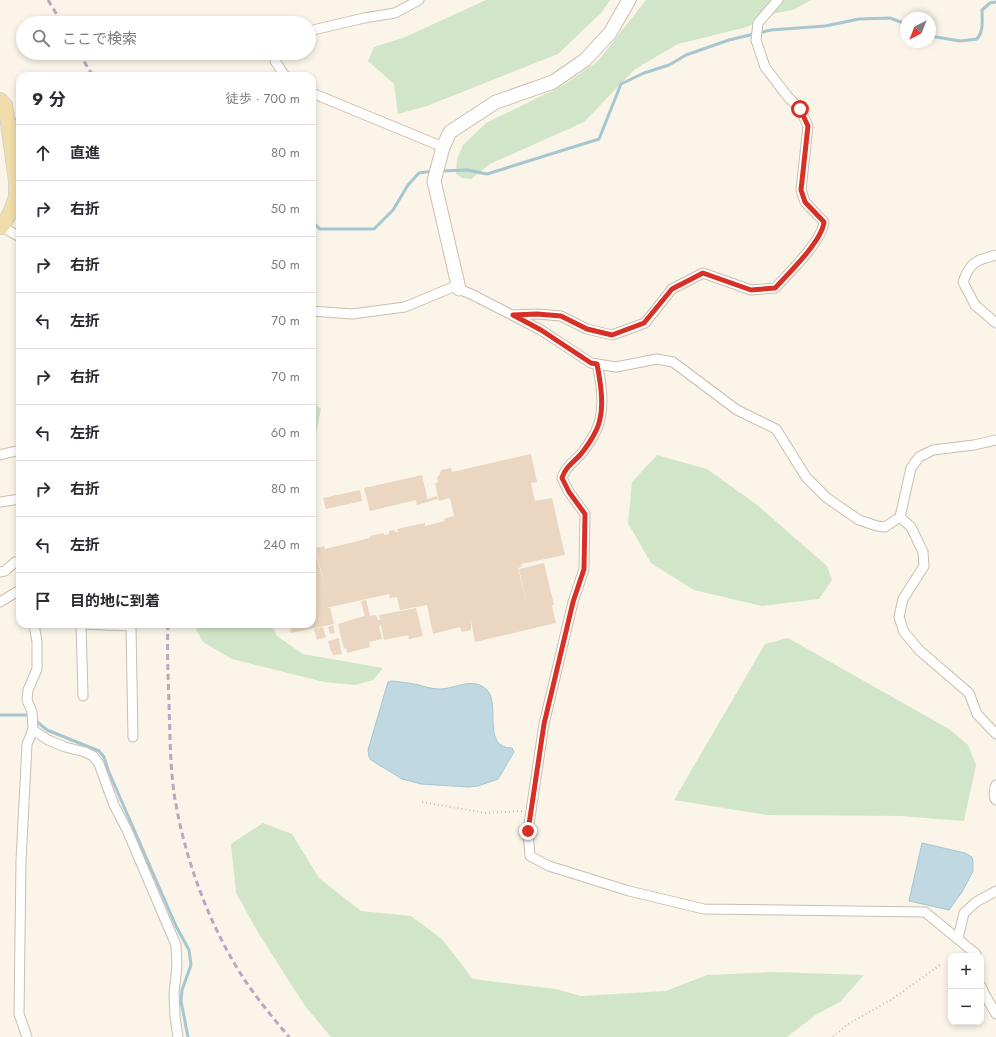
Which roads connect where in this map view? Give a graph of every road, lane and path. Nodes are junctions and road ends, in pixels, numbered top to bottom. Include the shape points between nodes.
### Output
1 (420, 0) edge
2 (629, 0) edge
3 (778, 0) edge
4 (316, 29) edge
5 (276, 60) edge
6 (282, 72) edge
7 (316, 95) edge
8 (0, 100) edge
9 (443, 147) junction
10 (1, 227) edge
11 (16, 235) edge
12 (996, 255) edge
13 (459, 289) junction
14 (316, 311) edge
15 (513, 315) junction
16 (996, 323) edge
17 (597, 364) junction
18 (996, 440) edge
19 (16, 451) edge
20 (0, 455) edge
21 (16, 500) edge
22 (0, 502) edge
23 (900, 517) junction
24 (16, 562) edge
25 (0, 572) edge
26 (16, 592) edge
27 (0, 602) edge
28 (35, 628) edge
29 (81, 628) edge
30 (131, 628) edge
31 (83, 696) dead end
32 (33, 728) junction
33 (996, 734) edge
34 (133, 737) dead end
35 (996, 785) edge
36 (996, 800) edge
37 (422, 802) dead end
38 (531, 811) junction
39 (996, 891) edge
40 (958, 938) junction
41 (975, 953) edge
42 (940, 965) dead end
43 (982, 989) edge
44 (996, 1014) edge
45 (27, 1037) edge
46 (178, 1037) edge
47 (833, 1037) edge

1 - 4 street via 395,13
2 - 9 street via 610,33 585,60 553,82 496,102 450,132
3 - 15 street via 758,23 756,40 765,67 800,109 808,126 801,190 805,202 824,222 824,229 808,252 775,288 751,290 703,273 672,289 644,323 612,335 587,329 561,316
5 - 6 street
7 - 9 street
8 - 10 main road via 5,105 8,120 16,181 16,196 11,211
9 - 13 street via 434,181
10 - 11 street
12 - 16 street via 979,259 967,271 963,282 975,304
13 - 14 street via 453,287 405,307 352,314
13 - 15 street
15 - 17 street via 591,363
17 - 23 street via 616,367 657,359 673,362 737,410 776,429 806,477 827,498 859,520 885,527
17 - 38 street via 602,388 600,419 589,443 565,470 562,478 585,514 584,569 573,602 544,724
18 - 23 street via 933,450 920,457 911,468
19 - 20 street
21 - 22 street
23 - 33 street via 914,533 923,552 924,566 903,599 899,617 904,632 919,650 969,693 977,714
24 - 25 street
26 - 27 street
28 - 32 street via 37,669 28,690 27,700 32,712
29 - 31 street
30 - 34 street
32 - 45 street via 27,744 20,861 19,1014
32 - 46 street via 48,740 93,756 99,764 114,805 128,830 176,945 174,993
35 - 36 street
37 - 38 path via 486,813
38 - 40 street via 528,831 530,856 549,866 629,891 704,909 925,912
39 - 40 street via 964,912
40 - 41 street
42 - 47 path via 891,1000 848,1024
43 - 44 street

